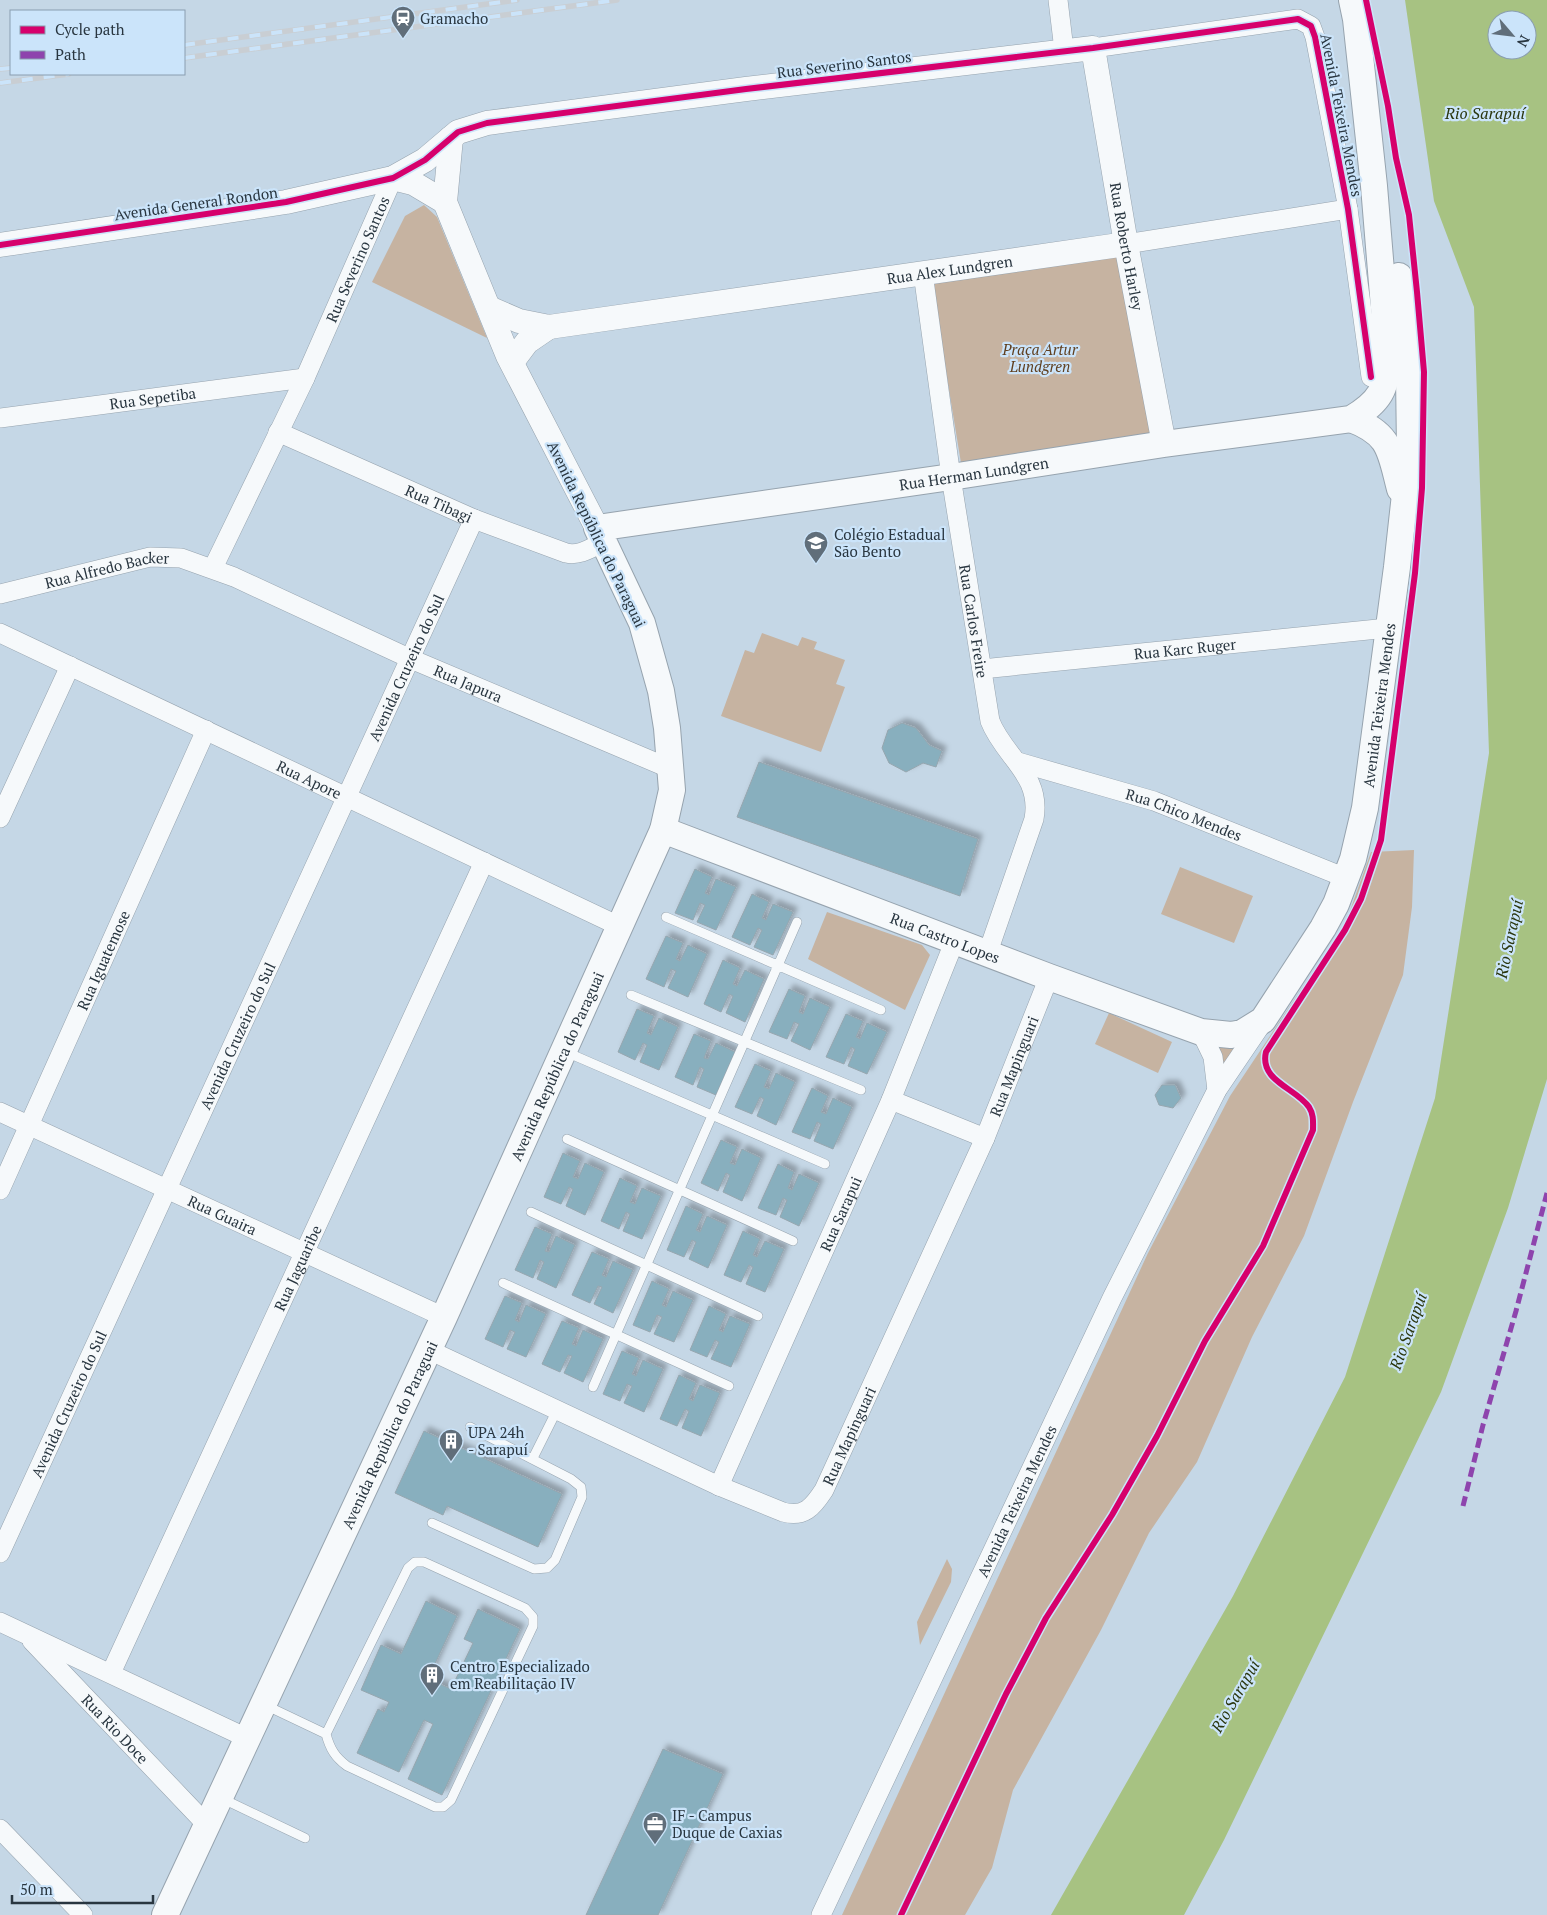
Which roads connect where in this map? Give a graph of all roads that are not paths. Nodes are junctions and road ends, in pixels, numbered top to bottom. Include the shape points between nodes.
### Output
1 (1058, 0) edge
2 (1352, 0) edge
3 (1369, 0) edge
4 (1311, 26) joint
5 (1093, 48) junction
6 (1064, 50) junction
7 (451, 138) junction
8 (393, 178) junction
9 (445, 202) junction
10 (1348, 209) junction
11 (0, 244) edge
12 (1126, 244) junction
13 (923, 273) junction
14 (489, 308) junction
15 (549, 327) junction
16 (1395, 332) junction
17 (512, 362) junction
18 (1371, 377) dead end
19 (305, 378) junction
20 (0, 418) edge
21 (1351, 419) junction
22 (278, 432) junction
23 (1164, 444) junction
24 (951, 477) junction
25 (1404, 504) junction
26 (474, 519) junction
27 (600, 535) junction
28 (213, 568) junction
29 (0, 594) edge
30 (1388, 628) junction
31 (0, 633) edge
32 (410, 659) junction
33 (70, 666) junction
34 (982, 670) junction
35 (206, 730) junction
36 (1018, 762) junction
37 (672, 769) junction
38 (346, 797) junction
39 (0, 818) edge
40 (663, 830) junction
41 (484, 862) junction
42 (1346, 878) junction
43 (666, 917) dead end
44 (798, 922) dead end
45 (619, 926) junction
46 (955, 940) junction
47 (988, 952) junction
48 (778, 967) junction
49 (1049, 977) junction
50 (631, 995) dead end
51 (881, 1010) dead end
52 (1264, 1020) junction
53 (1201, 1032) junction
54 (1231, 1036) joint
55 (745, 1042) junction
56 (564, 1051) junction
57 (861, 1090) dead end
58 (1217, 1090) junction
59 (891, 1100) junction
60 (0, 1112) edge
61 (712, 1116) junction
62 (29, 1125) junction
63 (984, 1138) junction
64 (567, 1139) dead end
65 (826, 1164) dead end
66 (167, 1189) junction
67 (0, 1190) edge
68 (680, 1190) junction
69 (531, 1212) dead end
70 (793, 1241) dead end
71 (304, 1252) junction
72 (646, 1265) junction
73 (503, 1283) dead end
74 (758, 1316) dead end
75 (444, 1317) junction
76 (616, 1335) junction
77 (429, 1350) junction
78 (593, 1386) dead end
79 (729, 1386) dead end
80 (557, 1410) junction
81 (470, 1428) dead end
82 (533, 1458) junction
83 (719, 1486) junction
84 (432, 1523) dead end
85 (0, 1553) edge
86 (0, 1622) edge
87 (26, 1635) junction
88 (111, 1673) junction
89 (263, 1704) junction
90 (326, 1734) junction
91 (247, 1738) junction
92 (218, 1796) junction
93 (206, 1824) junction
94 (0, 1829) edge
95 (305, 1838) dead end
96 (83, 1915) edge
97 (164, 1915) edge
98 (821, 1915) edge

1 - 6 street
2 - 16 main road
3 - 16 main road via 1380,76
4 - 5 street, Rua Severino Santos via 1298,19
4 - 10 street, Avenida Teixeira Mendes via 1316,37
5 - 6 street, Rua Severino Santos
5 - 12 street, Rua Roberto Harley
6 - 7 street, Rua Severino Santos via 487,123 468,128
7 - 8 street, Rua Severino Santos via 425,160
7 - 9 street, Avenida República do Paraguai
8 - 9 street via 414,184
8 - 11 street, Avenida General Rondon via 286,202
8 - 19 street, Rua Severino Santos
9 - 14 street, Avenida República do Paraguai
10 - 12 street, Rua Alex Lundgren
10 - 18 street, Avenida Teixeira Mendes
12 - 13 street, Rua Alex Lundgren
12 - 23 street, Rua Roberto Harley
13 - 15 street, Rua Alex Lundgren
13 - 24 street, Rua Carlos Freire
14 - 15 street, Rua Alex Lundgren via 519,321
14 - 17 street, Avenida República do Paraguai
15 - 17 street, Rua Alex Lundgren via 527,342
16 - 21 main road, Rua Herman Lundgren via 1386,383 1364,412
16 - 25 main road, Avenida Teixeira Mendes via 1409,375 1410,424
17 - 27 street, Avenida República do Paraguai
19 - 20 street, Rua Sepetiba
19 - 22 street, Rua Severino Santos
21 - 23 main road, Rua Herman Lundgren
21 - 25 main road via 1365,424 1388,443
22 - 26 street, Rua Tibagi
22 - 28 street, Rua Severino Santos
23 - 24 main road, Rua Herman Lundgren
24 - 27 main road, Rua Herman Lundgren
24 - 34 street, Rua Carlos Freire
25 - 30 main road, Avenida Teixeira Mendes
26 - 27 street, Rua Tibagi via 574,554
26 - 32 street, Avenida Cruzeiro do Sul
27 - 37 main road, Avenida República do Paraguai via 642,623 661,691
28 - 29 street, Rua Alfredo Backer via 181,558 150,557
28 - 32 street, Rua Japura
30 - 34 street, Rua Karc Ruger
30 - 42 main road, Avenida Teixeira Mendes via 1365,808
31 - 33 street, Rua Apore
32 - 37 street, Rua Japura
32 - 38 street, Avenida Cruzeiro do Sul
33 - 35 street, Rua Apore
33 - 39 street
34 - 36 street, Rua Carlos Freire via 990,721 997,738
35 - 38 street, Rua Apore
35 - 62 street, Rua Iguatemose
36 - 42 street, Rua Chico Mendes via 1154,801
36 - 47 street, Rua Carlos Freire via 1032,786 1037,804
37 - 40 main road, Avenida República do Paraguai via 672,790
38 - 41 street, Rua Apore
38 - 66 street, Avenida Cruzeiro do Sul
40 - 45 main road, Avenida República do Paraguai
40 - 46 main road, Rua Castro Lopes
41 - 45 street, Rua Apore
41 - 71 street, Rua Jaguaribe
42 - 52 main road, Avenida Teixeira Mendes via 1323,928
43 - 48 lane
44 - 48 lane
45 - 56 main road, Avenida República do Paraguai
46 - 47 main road, Rua Castro Lopes
46 - 59 street, Rua Sarapui
47 - 49 main road, Rua Castro Lopes
48 - 51 lane
48 - 55 lane
49 - 53 main road, Rua Castro Lopes
49 - 63 street, Rua Mapinguari
50 - 55 lane
52 - 54 main road, Avenida Teixeira Mendes
52 - 58 street, Avenida Teixeira Mendes
53 - 54 main road, Rua Castro Lopes
53 - 58 street via 1213,1057
55 - 57 lane
55 - 61 lane
56 - 61 lane
56 - 75 main road, Avenida República do Paraguai
58 - 98 street, Avenida Teixeira Mendes via 1112,1298
59 - 63 street
59 - 83 street, Rua Sarapui
60 - 62 street, Rua Guaira
61 - 65 lane
61 - 68 lane
62 - 66 street, Rua Guaira
62 - 67 street, Rua Iguatemose
63 - 83 street, Rua Mapinguari via 824,1490 813,1506 803,1513 792,1514
64 - 68 lane
66 - 71 street, Rua Guaira
66 - 85 street, Avenida Cruzeiro do Sul
68 - 70 lane
68 - 72 lane
69 - 72 lane
71 - 75 street, Rua Guaira
71 - 88 street, Rua Jaguaribe
72 - 74 lane
72 - 76 lane
73 - 76 lane
75 - 77 main road, Avenida República do Paraguai
76 - 78 lane
76 - 79 lane
77 - 80 street, Rua Mapinguari
77 - 89 main road, Avenida República do Paraguai
80 - 82 lane
80 - 83 street, Rua Mapinguari
81 - 82 lane
82 - 84 lane via 581,1487 582,1497 556,1560 547,1568 534,1568
86 - 87 street, Rua Rio Doce
87 - 88 street, Rua Rio Doce
87 - 93 street, Rua Rio Doce
88 - 91 street, Rua Rio Doce
89 - 90 lane
89 - 91 main road, Avenida República do Paraguai
90 - 90 lane via 336,1758 347,1766 434,1807 443,1807 451,1800 533,1626 533,1618 525,1608 424,1562 415,1562 408,1568
91 - 92 main road, Avenida República do Paraguai
92 - 93 main road, Avenida República do Paraguai
92 - 95 lane
93 - 97 main road, Avenida República do Paraguai
94 - 96 street

